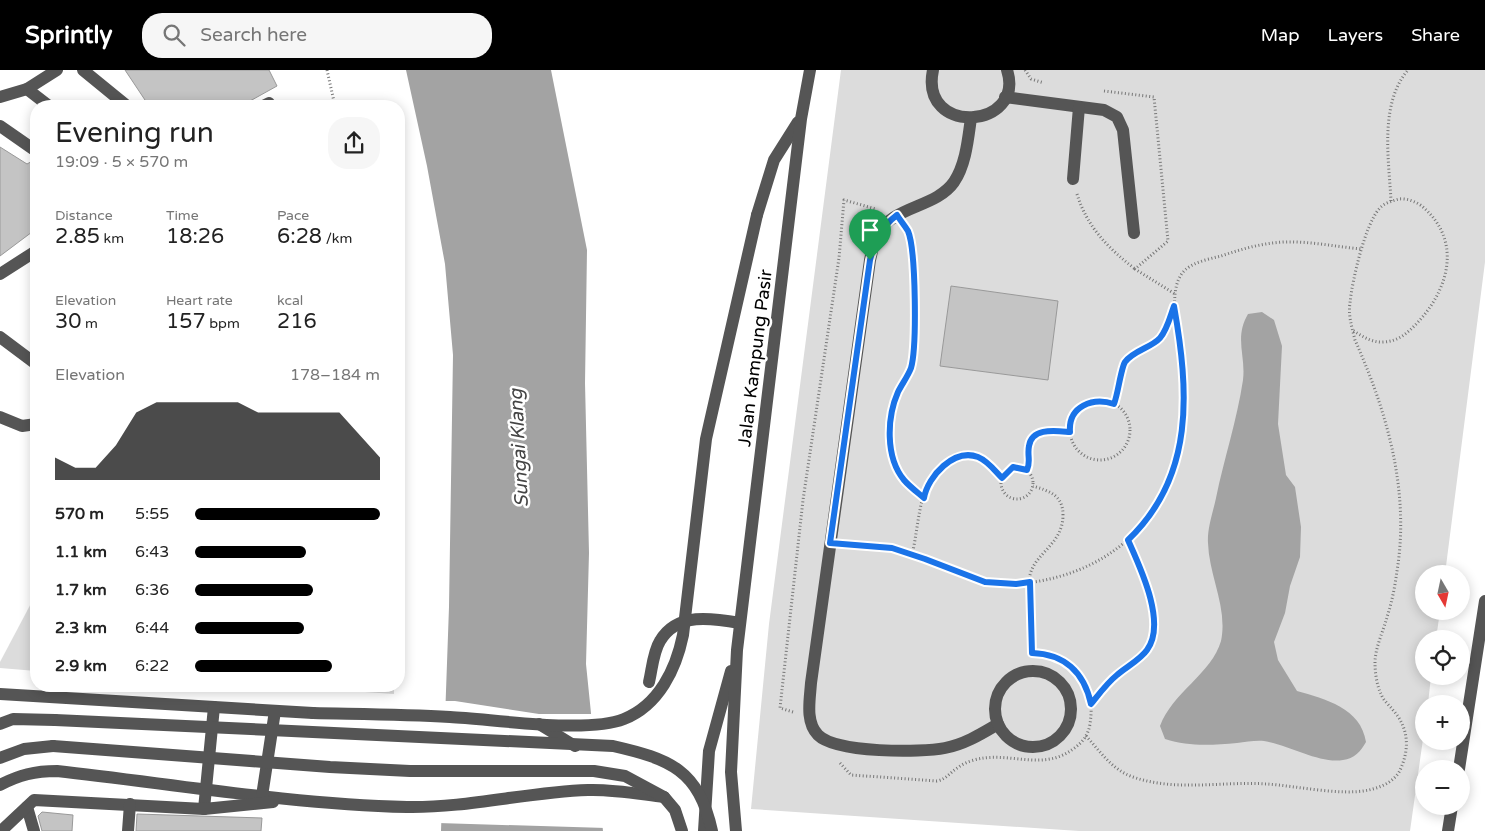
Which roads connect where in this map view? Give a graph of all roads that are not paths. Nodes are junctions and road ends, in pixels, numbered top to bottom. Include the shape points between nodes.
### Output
1 (57, 70) edge
2 (83, 70) edge
3 (810, 70) edge
4 (930, 70) edge
5 (1007, 70) edge
6 (27, 89) junction
7 (0, 97) edge
8 (1005, 97) junction
9 (41, 100) edge
10 (120, 100) edge
11 (1079, 107) junction
12 (970, 118) junction
13 (801, 119) junction
14 (0, 126) edge
15 (30, 147) edge
16 (1073, 179) road end
17 (1134, 233) dead end
18 (30, 255) edge
19 (0, 274) edge
20 (0, 337) edge
21 (30, 360) edge
22 (0, 417) edge
23 (30, 425) edge
24 (1485, 601) edge
25 (740, 623) junction
26 (737, 650) junction
27 (649, 682) dead end
28 (0, 694) edge
29 (214, 707) junction
30 (274, 711) junction
31 (0, 724) edge
32 (539, 724) junction
33 (998, 724) junction
34 (574, 746) junction
35 (0, 758) edge
36 (1460, 760) edge
37 (0, 786) edge
38 (205, 788) junction
39 (262, 796) junction
40 (664, 797) junction
41 (291, 800) junction
42 (130, 804) junction
43 (27, 807) junction
44 (204, 809) junction
45 (1451, 815) edge
46 (1, 831) edge
47 (34, 831) edge
48 (128, 831) edge
49 (682, 831) edge
50 (704, 831) edge
51 (712, 831) edge
52 (736, 831) edge
53 (1448, 831) edge

1 - 6 street
2 - 10 street
3 - 13 street, Jalan Kampung Pasir
4 - 12 street via 936,97 943,108 954,115
5 - 8 street
6 - 7 street
6 - 9 street
8 - 11 street
8 - 12 street via 988,114
11 - 16 street
11 - 17 street via 1111,112 1121,123
12 - 33 street via 962,166 954,182 943,194 897,215 876,237 870,260 830,543 811,692 811,724 818,735 852,748 928,751 968,741
13 - 25 street, Jalan Kampung Pasir
13 - 32 street, bridge via 774,160 757,215 706,439 684,635 678,661 653,698 625,719 591,725
14 - 15 street
18 - 19 street
20 - 21 street
22 - 23 street via 22,426
24 - 36 street
25 - 26 street, Jalan Kampung Pasir
25 - 27 street via 707,617 675,624 659,641
26 - 50 street via 709,750
26 - 52 street via 731,772
28 - 29 street
29 - 30 street
29 - 38 street
30 - 32 street, bridge via 449,717
30 - 39 street
31 - 34 street, bridge via 13,719 55,720
32 - 34 street, bridge
33 - 33 street via 994,712 999,692 1011,677 1024,672 1050,674 1068,693 1072,711 1067,728 1049,744 1025,747 1014,742
34 - 51 street, bridge via 613,746 646,754 671,765 700,792
35 - 40 street, bridge via 24,749 53,746 330,768 594,771 625,776
37 - 38 street via 18,776 57,771
38 - 39 street
38 - 44 street
39 - 41 street
40 - 41 street via 589,790 530,794 448,806 408,807
40 - 49 street, bridge via 675,810
41 - 44 street
42 - 43 street via 34,800
42 - 44 street
42 - 48 street
43 - 46 street
43 - 47 street
45 - 53 street

